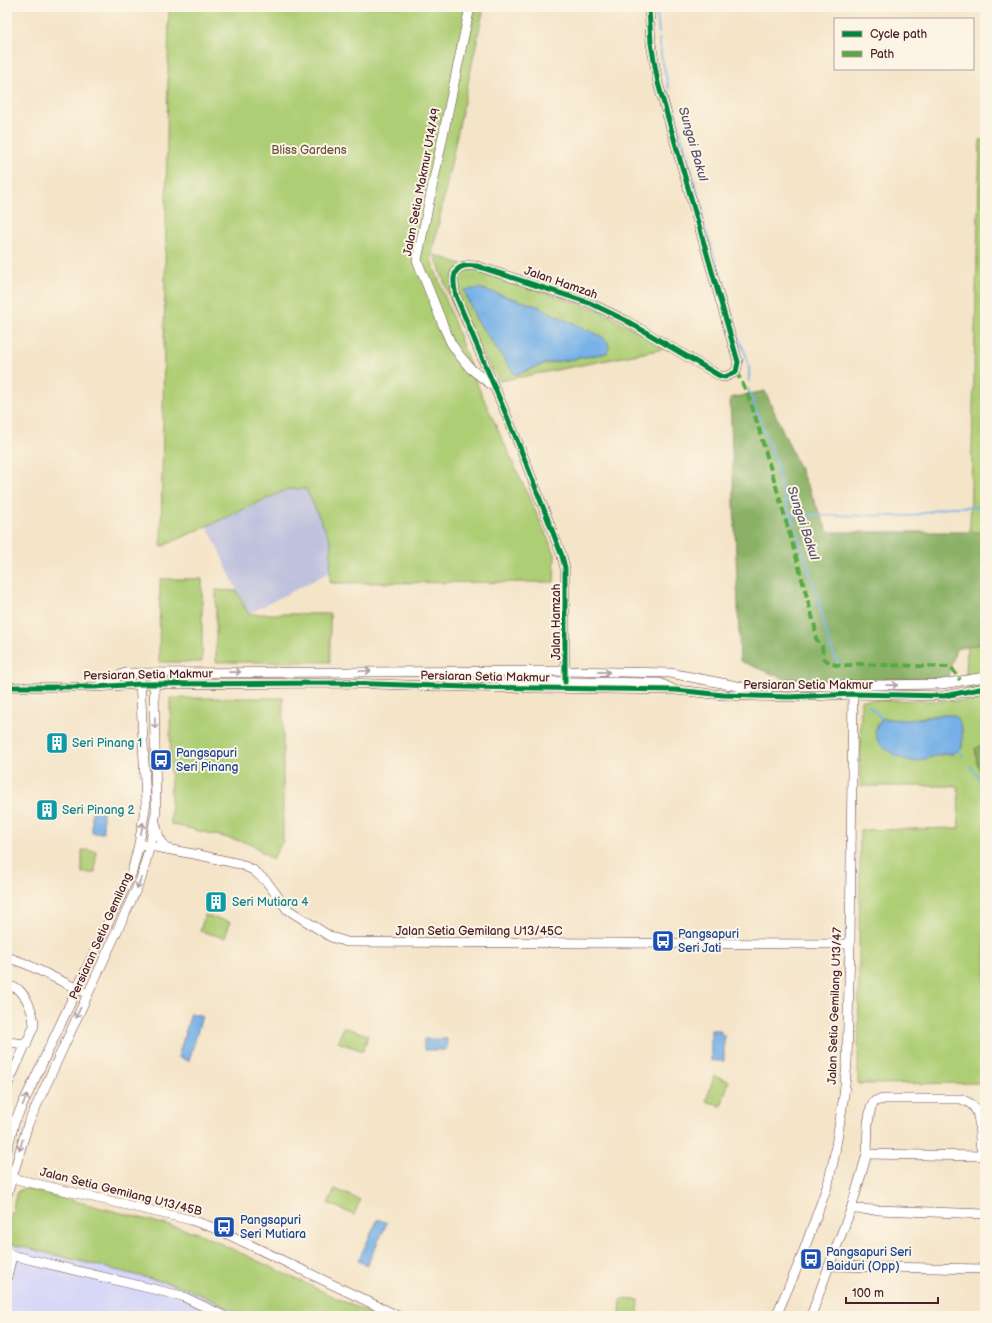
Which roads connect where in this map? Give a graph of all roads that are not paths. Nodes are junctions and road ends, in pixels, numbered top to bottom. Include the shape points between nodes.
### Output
1 (470, 7) edge
2 (649, 7) edge
3 (494, 386) junction
4 (565, 671) junction
5 (154, 673) junction
6 (140, 674) junction
7 (985, 677) edge
8 (565, 682) junction
9 (140, 684) junction
10 (154, 684) junction
11 (7, 687) edge
12 (94, 687) junction
13 (498, 687) junction
14 (985, 688) edge
15 (676, 690) junction
16 (853, 690) junction
17 (154, 820) junction
18 (139, 844) junction
19 (150, 845) junction
20 (166, 848) junction
21 (146, 859) junction
22 (850, 944) junction
23 (7, 957) edge
24 (7, 986) edge
25 (77, 989) junction
26 (88, 993) junction
27 (7, 1042) edge
28 (27, 1044) junction
29 (7, 1086) edge
30 (7, 1150) edge
31 (867, 1154) junction
32 (984, 1158) edge
33 (9, 1177) edge
34 (7, 1195) edge
35 (851, 1209) junction
36 (985, 1214) edge
37 (10, 1255) edge
38 (828, 1266) junction
39 (985, 1270) edge
40 (7, 1277) edge
41 (224, 1316) edge
42 (398, 1316) edge
43 (776, 1316) edge
44 (811, 1316) edge

1 - 3 street, Jalan Setia Makmur U14/49 via 417,260 451,343 471,369
2 - 3 street, Jalan Hamzah via 658,83 738,362 736,372 725,377 720,376 590,303 491,270 464,266 457,270 454,276 456,296
3 - 4 street, Jalan Hamzah via 565,568
5 -> 4 street, Persiaran Setia Makmur
4 - 8 street, Jalan Hamzah
4 -> 16 street, Persiaran Setia Makmur via 670,673 742,687
5 - 6 street, Persiaran Setia Makmur
5 - 10 street, Persiaran Setia Gemilang
6 - 9 street, Persiaran Setia Gemilang
6 - 12 street, Persiaran Setia Makmur via 125,673
16 -> 7 street, Persiaran Setia Makmur via 942,684
8 - 13 street via 513,681
8 - 15 street via 660,683
9 - 10 street, Persiaran Setia Makmur
9 - 12 street, Persiaran Setia Makmur
18 -> 9 street, Persiaran Setia Gemilang via 146,803
10 - 13 street, Persiaran Setia Makmur via 344,683
10 -> 17 street, Persiaran Setia Gemilang via 157,796
11 - 12 street, Persiaran Setia Makmur
13 - 15 street, Persiaran Setia Makmur
14 - 16 street, Persiaran Setia Makmur via 944,696
15 - 16 street, Persiaran Setia Makmur via 723,695 789,697
16 - 22 street, Jalan Setia Gemilang U13/47
17 - 19 street, Persiaran Setia Gemilang
17 - 20 street via 159,837
18 - 19 street, Jalan Setia Gemilang U13/45C
18 - 25 street, Persiaran Setia Gemilang via 132,872
19 - 20 street, Jalan Setia Gemilang U13/45C
19 - 21 street, Persiaran Setia Gemilang
20 - 21 street
20 - 22 street, Jalan Setia Gemilang U13/45C via 240,864 253,870 267,882 287,909 331,937 347,942
21 -> 26 street, Persiaran Setia Gemilang via 130,905
22 - 43 street, Jalan Setia Gemilang U13/47 via 847,1063 834,1158 828,1184
23 - 25 street
24 - 28 street via 18,990 29,1007 34,1026
25 - 26 street
30 -> 25 street, Persiaran Setia Gemilang via 14,1123
26 -> 33 street, Persiaran Setia Gemilang via 28,1124
27 - 28 street
28 - 29 street
31 - 32 street
31 - 32 street via 868,1123 875,1101 961,1099 974,1106
31 - 35 street
33 - 34 street, Persiaran Setia Gemilang
33 - 42 street, Jalan Setia Gemilang U13/45B via 199,1222
35 - 36 street
35 - 38 street
37 - 40 street
37 - 41 street via 182,1296
38 - 39 street
38 - 44 street

